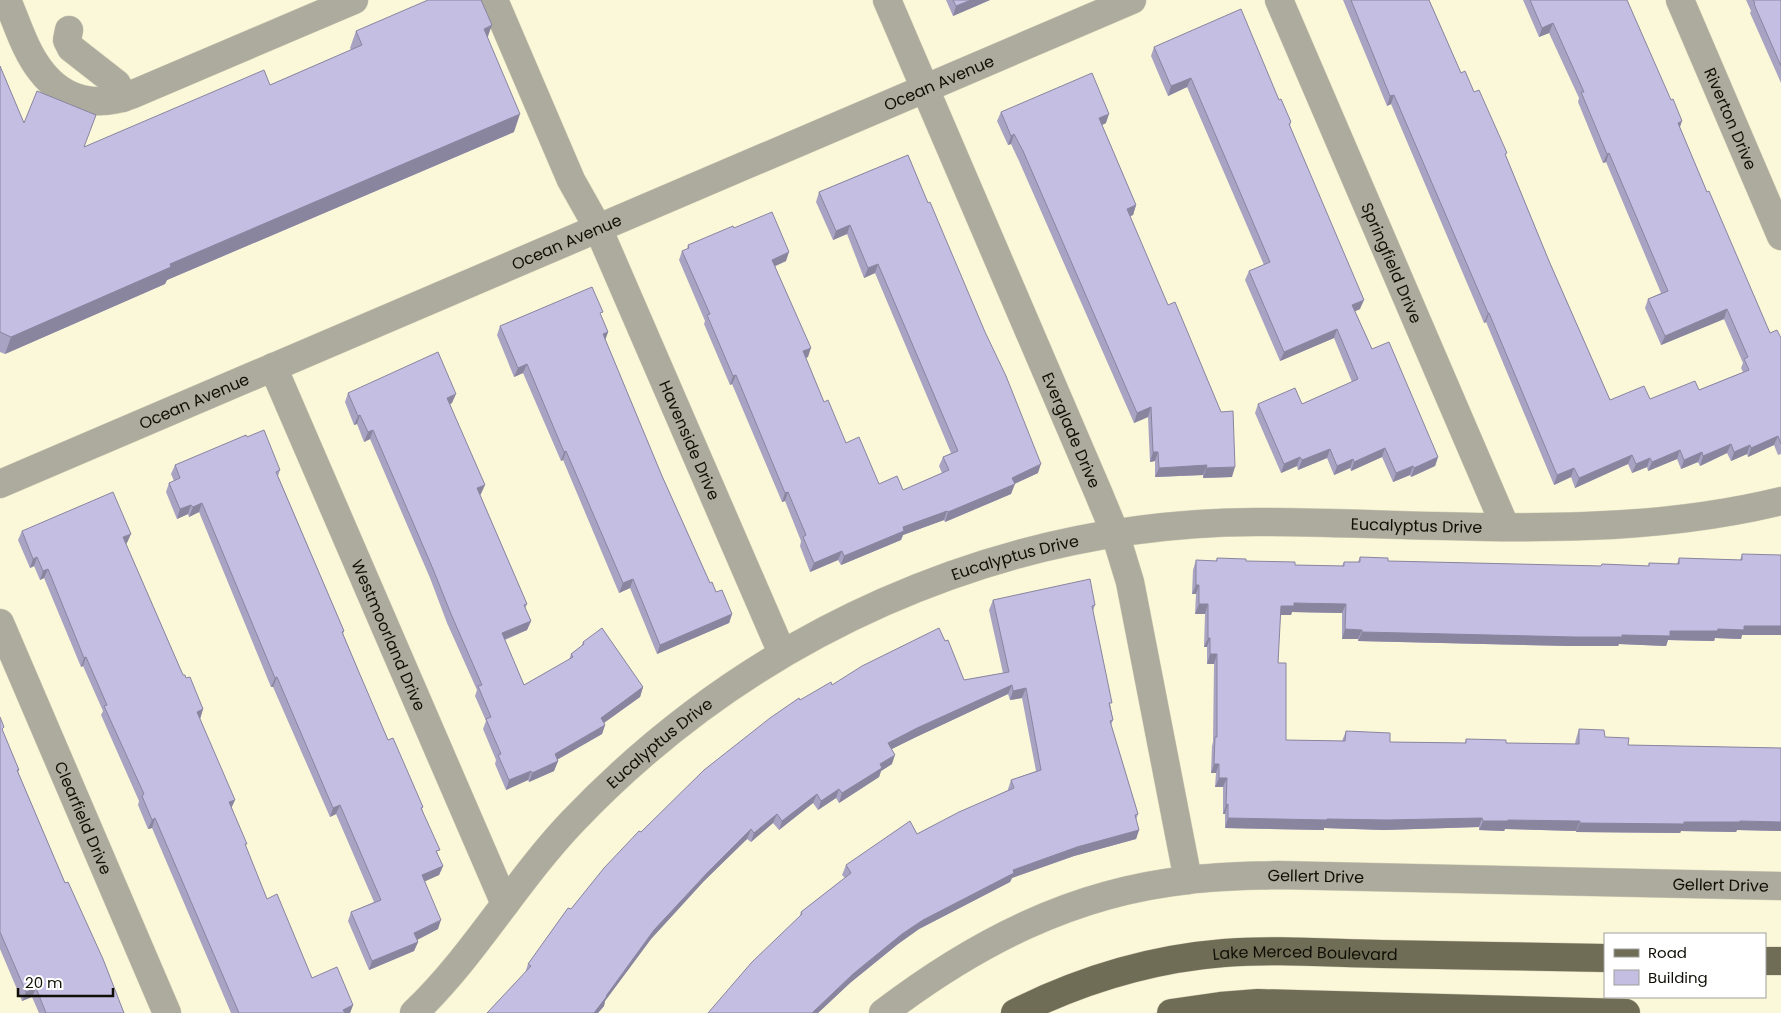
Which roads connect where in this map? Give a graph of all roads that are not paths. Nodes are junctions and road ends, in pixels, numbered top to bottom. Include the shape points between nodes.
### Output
1 (7, 0) edge
2 (354, 0) edge
3 (494, 0) edge
4 (887, 0) edge
5 (1132, 0) edge
6 (1279, 0) edge
7 (1680, 0) edge
8 (69, 30) dead end
9 (925, 89) junction
10 (124, 98) junction
11 (598, 228) junction
12 (1781, 236) edge
13 (273, 368) junction
14 (0, 484) edge
15 (1781, 501) edge
16 (1506, 526) junction
17 (1115, 533) junction
18 (0, 623) edge
19 (782, 653) junction
20 (1188, 880) junction
21 (1781, 886) edge
22 (505, 904) junction
23 (1604, 958) edge
24 (1766, 961) edge
25 (1781, 961) edge
26 (167, 1013) edge
27 (414, 1013) edge
28 (883, 1013) edge
29 (1015, 1013) edge
30 (1171, 1013) edge
31 (1626, 1013) edge

1 - 10 street via 33,58 49,80 69,94 91,101 108,102
2 - 10 street
3 - 11 street, Havenside Drive via 573,185
4 - 9 street, Everglade Drive
5 - 9 street, Ocean Avenue
6 - 16 street, Springfield Drive
7 - 12 street, Riverton Drive
8 - 10 street via 67,40 71,48 117,84
9 - 11 street, Ocean Avenue
9 - 17 street, Everglade Drive
11 - 13 street, Ocean Avenue
11 - 19 street, Havenside Drive
13 - 14 street, Ocean Avenue
13 - 22 street, Westmoorland Drive
15 - 16 street, Eucalyptus Drive via 1712,516 1667,521
16 - 17 street, Eucalyptus Drive via 1235,522
17 - 19 street, Eucalyptus Drive via 1034,551 944,579 859,613
17 - 20 street, Everglade Drive via 1130,582
18 - 26 street, Clearfield Drive
19 - 22 street, Eucalyptus Drive via 710,700 636,759 568,826
20 - 21 street, Gellert Drive via 1277,875
20 - 28 street, Gellert Drive via 1105,896 1026,924 950,965
22 - 27 street, Eucalyptus Drive via 448,978
23 - 29 main road, Lake Merced Boulevard via 1224,953 1186,957 1109,974
24 - 25 main road
30 - 31 main road via 1258,1003

